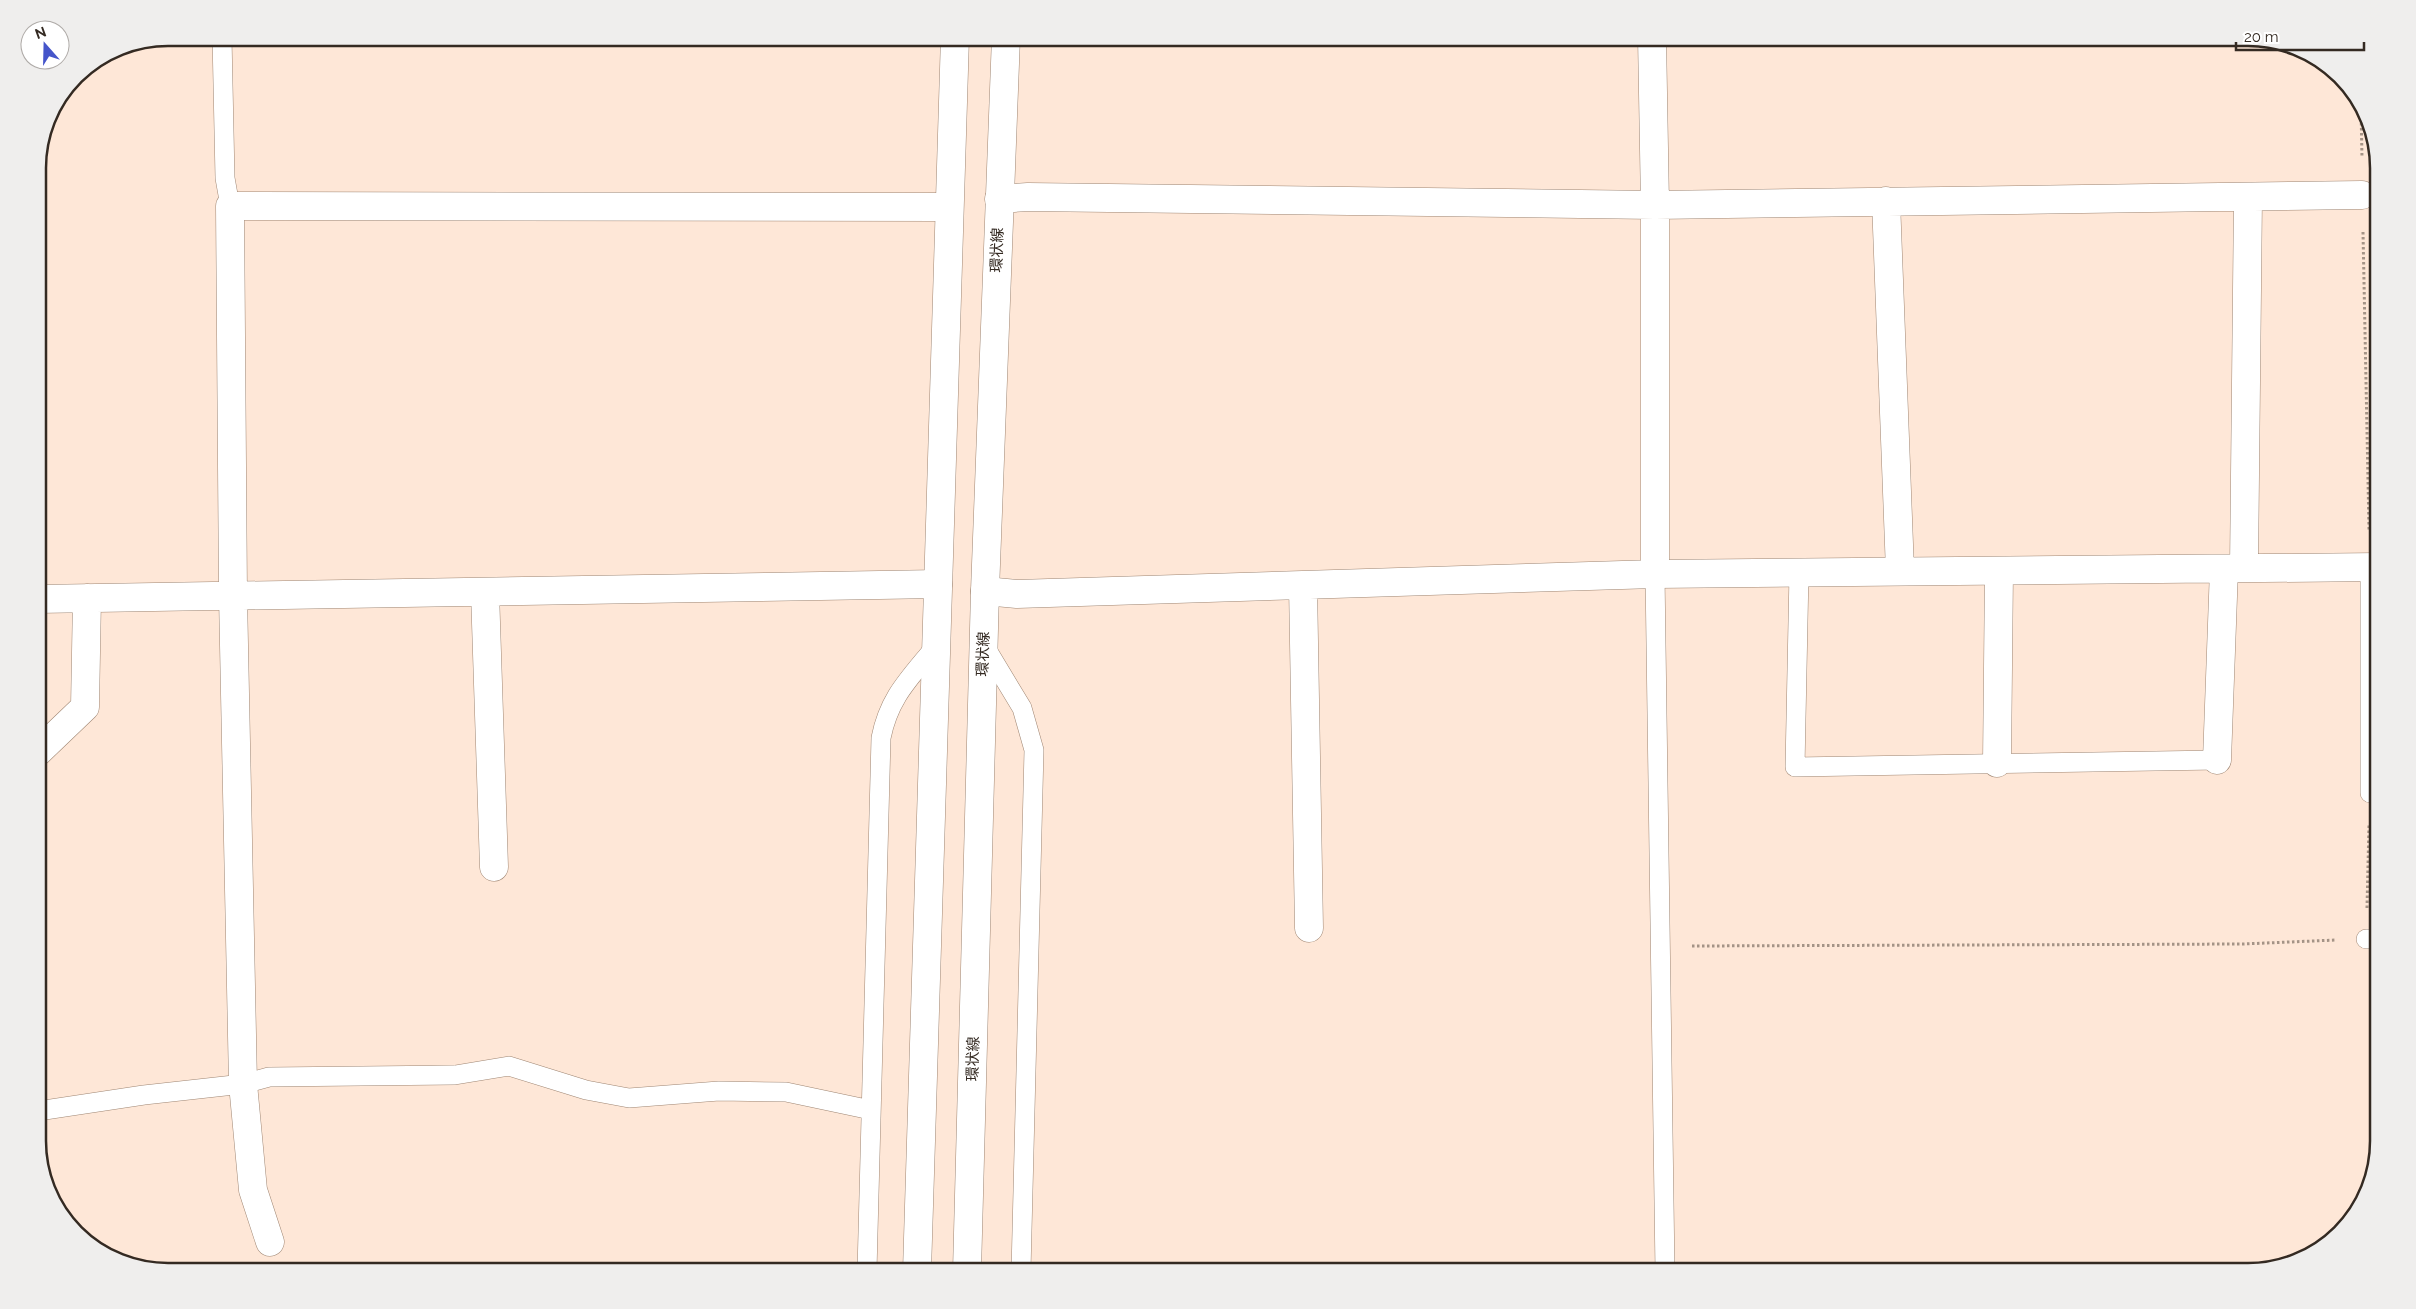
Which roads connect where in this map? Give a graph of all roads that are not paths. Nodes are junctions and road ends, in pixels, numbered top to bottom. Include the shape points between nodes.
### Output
1 (222, 46) edge
2 (955, 46) edge
3 (1006, 46) edge
4 (1652, 46) edge
5 (2362, 195) road end
6 (2248, 197) junction
7 (999, 200) junction
8 (1886, 201) junction
9 (1655, 205) junction
10 (230, 206) junction
11 (948, 207) junction
12 (2369, 567) edge
13 (2234, 569) junction
14 (1900, 571) junction
15 (1999, 571) junction
16 (1799, 573) junction
17 (1655, 574) junction
18 (938, 584) junction
19 (1303, 585) junction
20 (985, 591) junction
21 (485, 592) junction
22 (234, 596) junction
23 (87, 598) junction
24 (47, 599) edge
25 (983, 644) junction
26 (936, 647) junction
27 (47, 743) edge
28 (2217, 760) joint
29 (1997, 763) junction
30 (494, 867) dead end
31 (1309, 928) dead end
32 (243, 1084) junction
33 (47, 1110) edge
34 (871, 1110) junction
35 (270, 1242) dead end
36 (867, 1263) edge
37 (917, 1263) edge
38 (967, 1263) edge
39 (1021, 1263) edge
40 (1664, 1263) edge

1 - 10 lane via 225,178
2 - 11 street
3 - 7 street, 環状線
4 - 9 street
5 - 6 street
6 - 8 street
6 - 13 street
7 - 9 street via 1028,197
7 - 20 street, 環状線
8 - 9 street
8 - 14 street
9 - 17 street
10 - 11 street
10 - 22 street
11 - 18 street
12 - 13 street
13 - 15 street
13 - 28 street
14 - 15 street
14 - 16 street
15 - 29 street
16 - 17 street
16 - 29 lane via 1795,766
17 - 19 street
17 - 40 lane
18 - 21 street
18 - 26 street
19 - 20 street via 1017,594
19 - 31 street
20 - 25 street, 環状線
21 - 22 street
21 - 30 street
22 - 23 street
22 - 32 street
23 - 24 street
23 - 27 street via 85,707
25 - 38 street, 環状線
25 - 39 lane via 1022,708 1034,750
26 - 34 lane via 894,697 881,738
26 - 37 street
28 - 29 lane
32 - 33 lane
32 - 34 lane via 269,1077 455,1075 509,1066 586,1090 629,1098 718,1091 786,1092
32 - 35 street via 253,1190
34 - 36 lane

